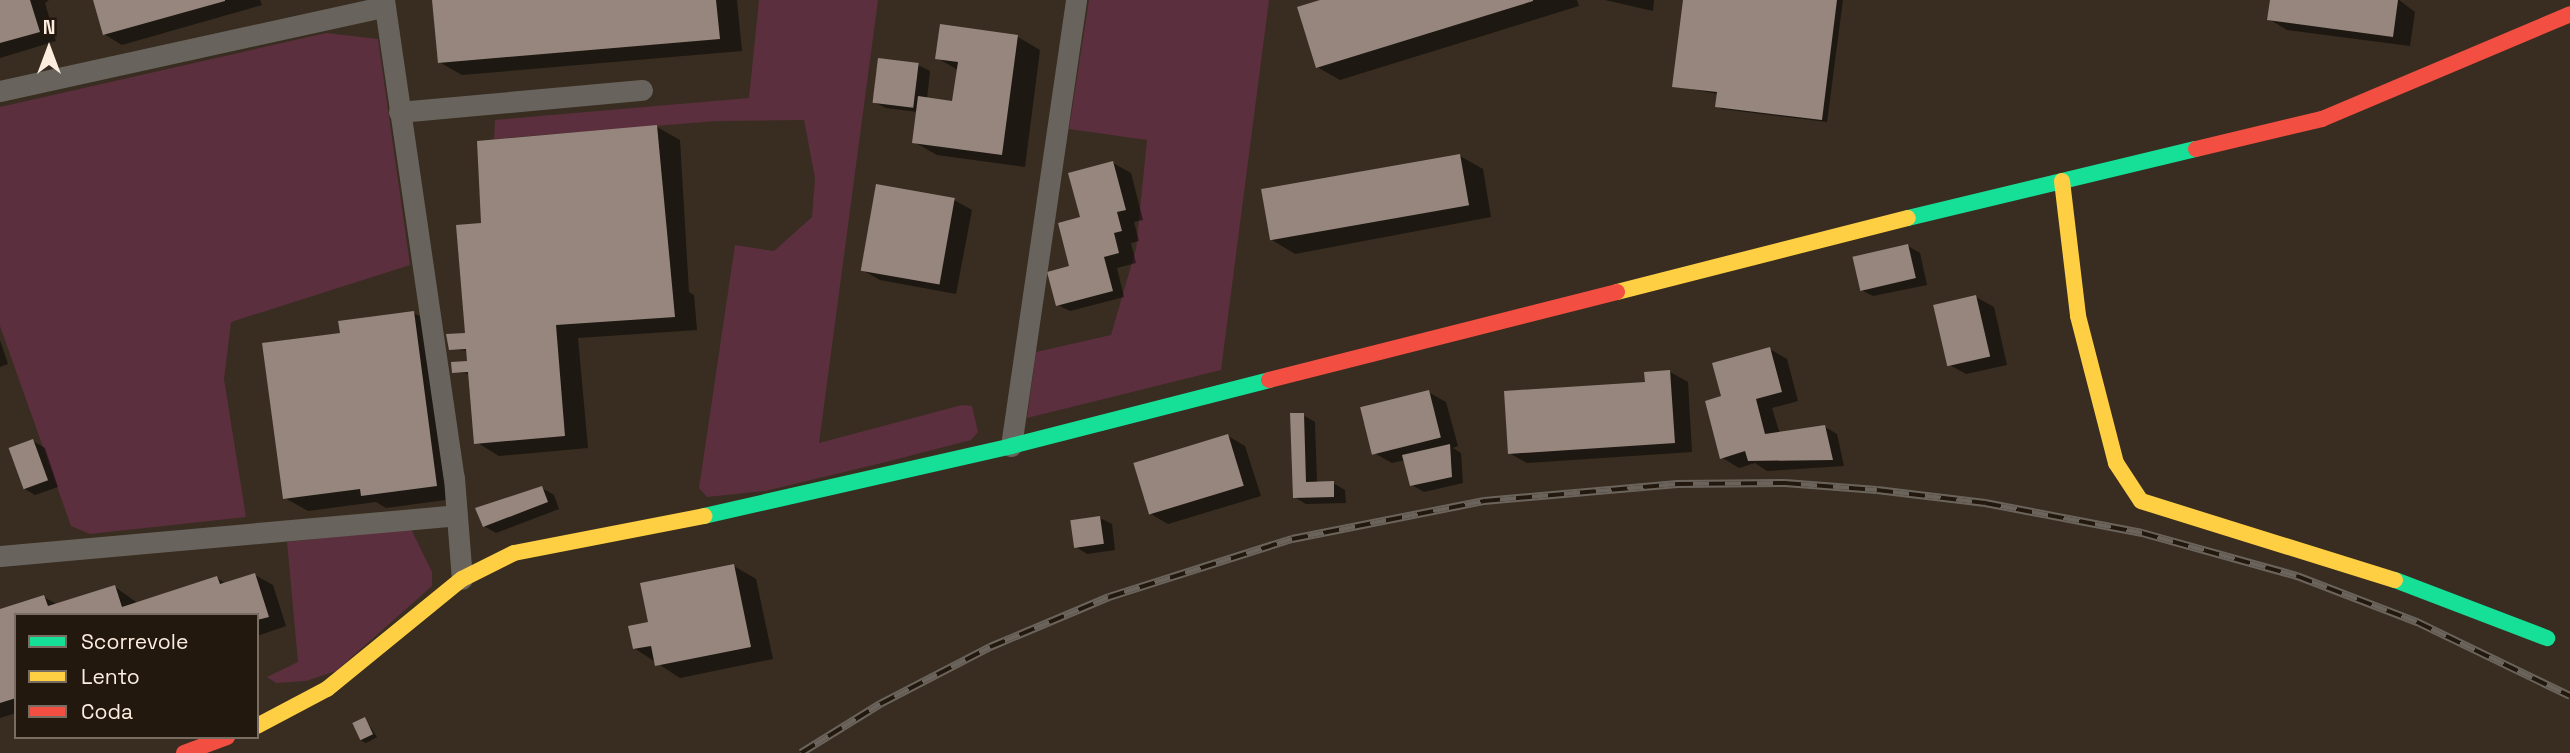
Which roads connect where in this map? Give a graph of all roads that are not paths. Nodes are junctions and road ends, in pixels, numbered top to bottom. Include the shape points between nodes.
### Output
1 (1076, 0) edge
2 (385, 3) edge
3 (2565, 13) edge
4 (642, 90) dead end
5 (0, 91) edge
6 (399, 112) junction
7 (2062, 181) junction
8 (1011, 446) junction
9 (456, 515) junction
10 (0, 556) edge
11 (462, 579) junction
12 (2547, 638) dead end
13 (259, 725) edge
14 (222, 739) edge
15 (184, 753) edge

1 - 8 street
2 - 5 street
2 - 6 street
3 - 7 street via 2505,43 2322,119
4 - 6 street
6 - 9 street
7 - 8 street
7 - 12 street via 2078,317 2116,463 2141,501 2394,579
8 - 11 street via 755,506 559,542 514,554
9 - 10 street
9 - 11 street
11 - 13 street via 357,668 279,718
14 - 15 street

